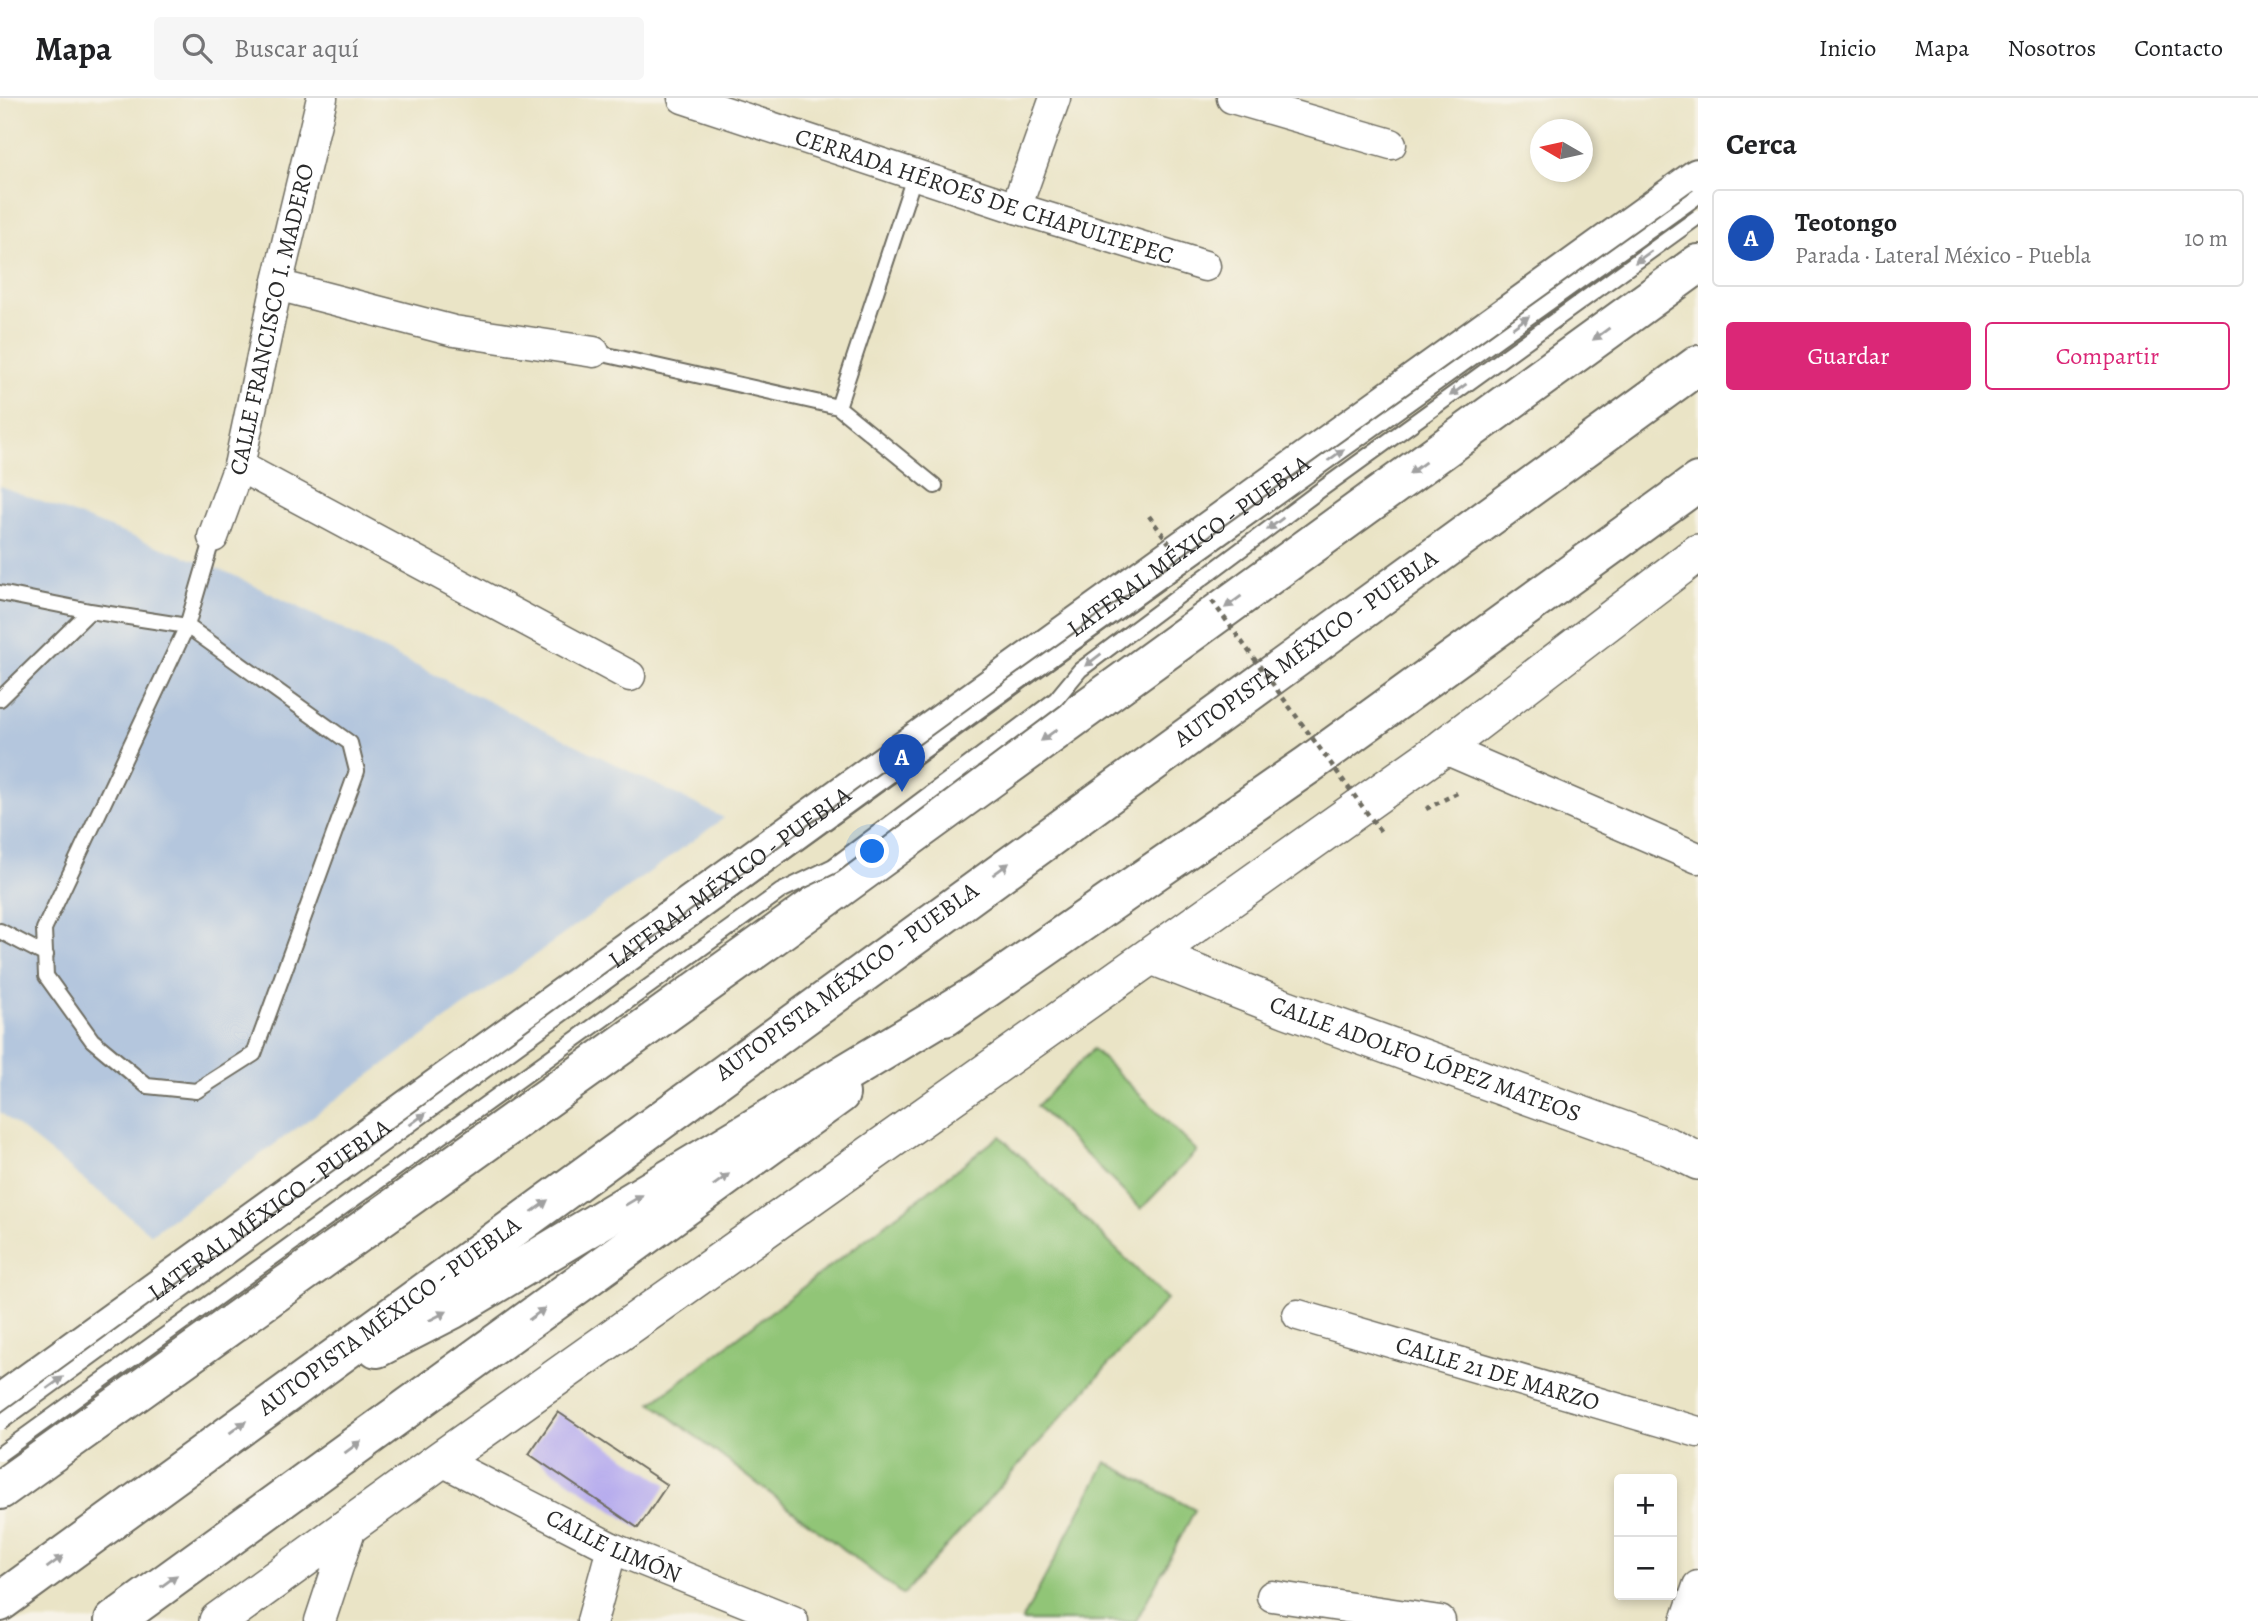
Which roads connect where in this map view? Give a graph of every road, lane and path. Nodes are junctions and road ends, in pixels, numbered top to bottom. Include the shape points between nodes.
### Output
1 (321, 98) edge
2 (683, 98) edge
3 (1055, 98) edge
4 (1232, 98) edge
5 (1391, 144) dead end
6 (915, 174) junction
7 (1698, 178) edge
8 (1698, 196) edge
9 (1016, 208) junction
10 (1698, 216) edge
11 (1698, 264) edge
12 (1205, 266) dead end
13 (277, 285) junction
14 (594, 352) joint
15 (1698, 365) edge
16 (838, 407) junction
17 (239, 466) junction
18 (1698, 482) edge
19 (935, 486) dead end
20 (1149, 516) dead end
21 (213, 537) joint
22 (1173, 548) dead end
23 (1698, 553) edge
24 (1205, 592) dead end
25 (0, 593) edge
26 (90, 611) junction
27 (187, 626) junction
28 (630, 676) dead end
29 (0, 699) edge
30 (1443, 748) junction
31 (1497, 772) junction
32 (1416, 814) dead end
33 (1392, 826) dead end
34 (1698, 858) edge
35 (0, 931) edge
36 (46, 955) junction
37 (1152, 956) junction
38 (971, 998) junction
39 (1698, 1161) edge
40 (1298, 1315) dead end
41 (0, 1404) edge
42 (269, 1404) junction
43 (0, 1423) edge
44 (1698, 1432) edge
45 (0, 1454) edge
46 (440, 1460) junction
47 (0, 1490) edge
48 (352, 1524) junction
49 (612, 1548) junction
50 (1698, 1586) edge
51 (1272, 1596) dead end
52 (0, 1602) edge
53 (114, 1621) edge
54 (218, 1621) edge
55 (320, 1621) edge
56 (592, 1621) edge
57 (793, 1621) edge
58 (1440, 1621) edge
59 (1686, 1621) edge

1 - 13 street, CALLE FRANCISCO I. MADERO
2 - 6 street, CERRADA HÉROES DE CHAPULTEPEC
3 - 9 street
4 - 5 street
6 - 9 street, CERRADA HÉROES DE CHAPULTEPEC
6 - 16 lane
7 - 41 highway, LATERAL MÉXICO - PUEBLA
43 -> 8 lane, bridge via 977,712
9 - 12 street, CERRADA HÉROES DE CHAPULTEPEC
10 -> 45 lane, bridge via 1123,637 1080,670 1056,699 833,866 781,891
11 -> 47 highway via 772,937
13 - 14 street via 454,331
13 - 17 street, CALLE FRANCISCO I. MADERO
14 - 16 lane
42 -> 15 highway, AUTOPISTA MÉXICO - PUEBLA
16 - 19 lane
17 - 21 street, CALLE FRANCISCO I. MADERO
17 - 28 street
18 - 38 highway via 1308,765
20 - 22 path, bridge
21 - 27 lane
23 - 30 street
24 - 33 path, bridge via 1381,832
25 - 26 lane
26 - 27 lane
26 - 29 lane
27 - 36 lane via 44,929
27 - 36 lane via 350,743 357,771 254,1054 196,1091 148,1086 92,1040 46,976
30 - 31 street
30 - 37 street
31 - 32 path
31 - 34 street
35 - 36 lane
37 - 39 street, CALLE ADOLFO LÓPEZ MATEOS
37 - 46 street
42 -> 38 highway via 453,1309
53 -> 38 highway
40 - 44 street, CALLE 21 DE MARZO
52 -> 42 highway, AUTOPISTA MÉXICO - PUEBLA
46 - 48 street
46 - 49 street, CALLE LIMÓN
48 - 54 street
48 - 55 street
49 - 56 street
49 - 57 street, CALLE LIMÓN
50 - 59 street
51 - 58 street

